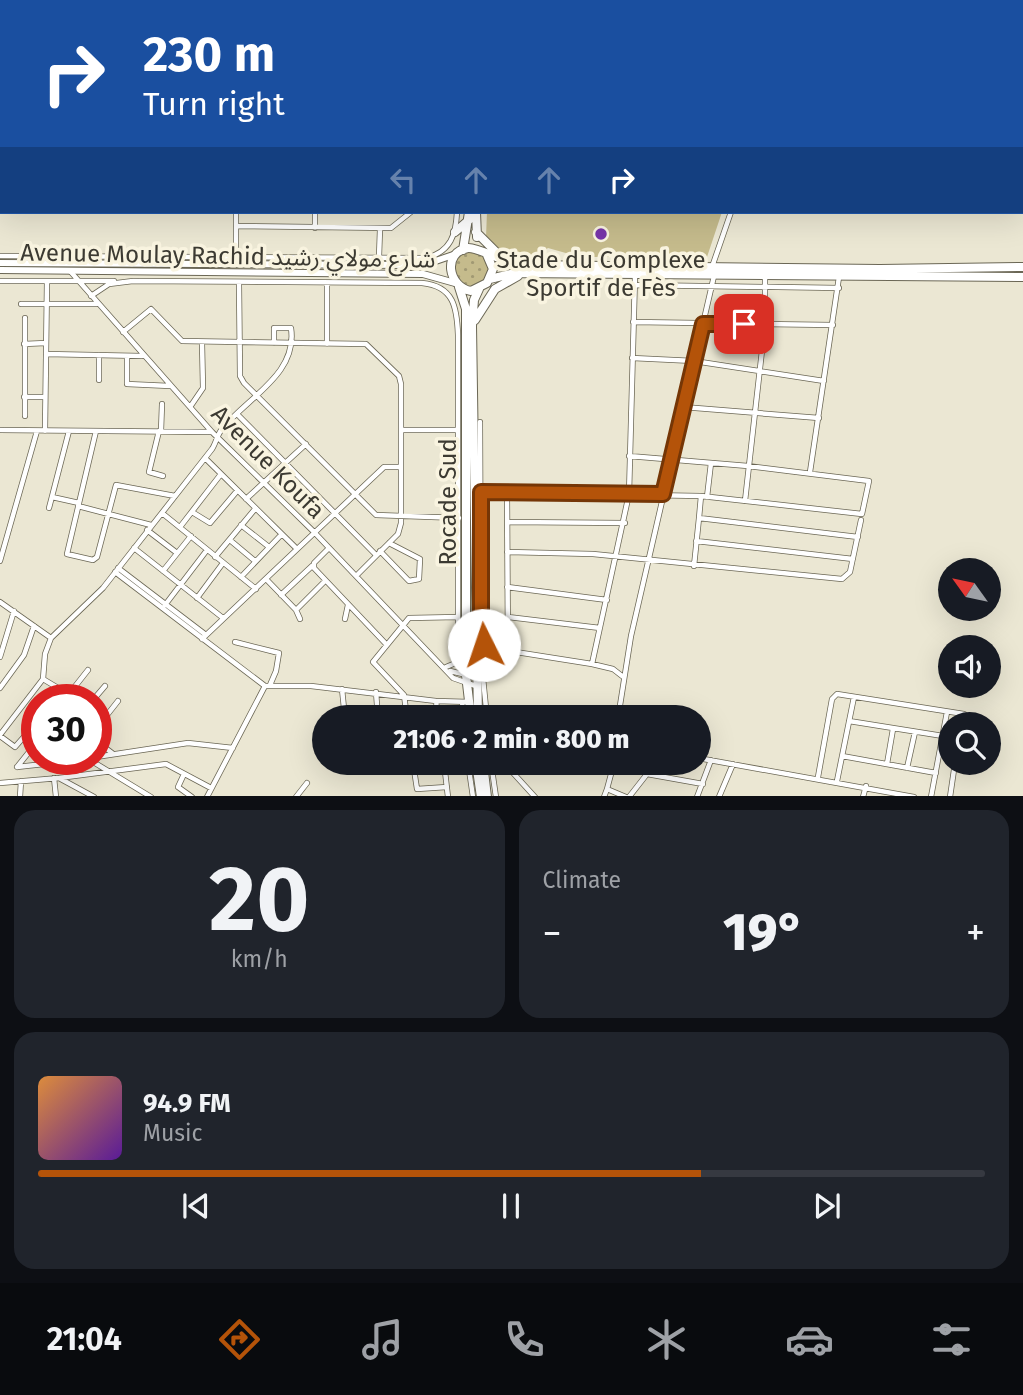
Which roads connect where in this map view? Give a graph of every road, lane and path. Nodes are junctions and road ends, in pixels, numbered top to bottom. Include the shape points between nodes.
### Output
1 (236, 214) edge
2 (315, 214) edge
3 (409, 214) edge
4 (457, 214) edge
5 (476, 214) edge
6 (730, 214) edge
7 (469, 216) edge
8 (236, 226) junction
9 (315, 228) junction
10 (380, 229) junction
11 (455, 232) junction
12 (472, 234) junction
13 (460, 252) junction
14 (485, 253) junction
15 (0, 256) edge
16 (379, 257) junction
17 (415, 257) junction
18 (236, 258) junction
19 (0, 263) edge
20 (512, 264) junction
21 (406, 265) junction
22 (1023, 267) edge
23 (0, 270) edge
24 (70, 271) junction
25 (713, 272) junction
26 (523, 273) junction
27 (416, 274) junction
28 (765, 277) junction
29 (839, 277) junction
30 (1023, 277) edge
31 (490, 279) junction
32 (0, 281) edge
33 (47, 281) junction
34 (118, 281) junction
35 (635, 281) junction
36 (78, 282) junction
37 (406, 283) junction
38 (239, 284) junction
39 (327, 284) junction
40 (457, 285) junction
41 (711, 287) junction
42 (765, 288) junction
43 (839, 288) junction
44 (479, 289) junction
45 (91, 296) junction
46 (20, 304) dead end
47 (47, 304) junction
48 (97, 304) junction
49 (25, 318) dead end
50 (462, 319) junction
51 (633, 322) junction
52 (703, 324) junction
53 (765, 324) junction
54 (833, 325) junction
55 (472, 326) junction
56 (122, 332) junction
57 (462, 342) junction
58 (202, 343) junction
59 (274, 343) junction
60 (292, 343) junction
61 (24, 344) junction
62 (46, 344) junction
63 (240, 344) junction
64 (327, 344) junction
65 (46, 354) junction
66 (99, 355) junction
67 (127, 356) junction
68 (143, 356) junction
69 (632, 358) junction
70 (694, 361) junction
71 (759, 371) junction
72 (99, 380) dead end
73 (824, 381) junction
74 (170, 386) junction
75 (257, 395) junction
76 (24, 397) junction
77 (45, 397) junction
78 (162, 404) dead end
79 (190, 407) junction
80 (683, 407) junction
81 (754, 412) junction
82 (237, 414) junction
83 (25, 416) dead end
84 (819, 418) junction
85 (480, 422) dead end
86 (0, 430) edge
87 (403, 430) junction
88 (458, 430) junction
89 (37, 431) junction
90 (45, 431) junction
91 (69, 431) junction
92 (96, 431) junction
93 (160, 431) junction
94 (212, 432) junction
95 (218, 437) junction
96 (306, 444) junction
97 (629, 456) junction
98 (205, 458) junction
99 (671, 458) junction
100 (285, 463) junction
101 (711, 463) junction
102 (748, 466) junction
103 (401, 467) junction
104 (810, 472) junction
105 (221, 474) junction
106 (163, 476) dead end
107 (263, 483) junction
108 (237, 491) junction
109 (477, 492) junction
110 (507, 492) junction
111 (355, 493) junction
112 (629, 494) junction
113 (663, 494) junction
114 (175, 496) junction
115 (52, 497) junction
116 (704, 497) junction
117 (246, 499) junction
118 (745, 501) junction
119 (78, 504) junction
120 (49, 508) dead end
121 (255, 509) junction
122 (192, 512) junction
123 (108, 513) junction
124 (162, 513) junction
125 (335, 513) junction
126 (401, 517) junction
127 (458, 518) junction
128 (699, 519) junction
129 (861, 520) dead end
130 (508, 522) junction
131 (625, 523) junction
132 (242, 525) junction
133 (180, 527) junction
134 (149, 528) junction
135 (314, 532) junction
136 (281, 535) junction
137 (191, 536) junction
138 (858, 537) junction
139 (231, 541) junction
140 (696, 541) junction
141 (389, 544) junction
142 (2, 545) edge
143 (269, 547) junction
144 (134, 548) junction
145 (330, 548) junction
146 (297, 549) junction
147 (207, 550) junction
148 (508, 552) junction
149 (177, 553) junction
150 (378, 553) junction
151 (215, 557) junction
152 (617, 557) junction
153 (853, 559) junction
154 (0, 561) edge
155 (255, 561) junction
156 (648, 561) junction
157 (223, 563) junction
158 (313, 565) junction
159 (694, 566) junction
160 (117, 570) junction
161 (163, 571) junction
162 (356, 576) junction
163 (240, 577) junction
164 (266, 579) junction
165 (325, 581) junction
166 (181, 585) junction
167 (508, 587) junction
168 (256, 589) junction
169 (281, 595) junction
170 (197, 598) junction
171 (607, 600) junction
172 (0, 602) edge
173 (348, 605) junction
174 (164, 607) junction
175 (296, 610) junction
176 (14, 611) junction
177 (458, 617) junction
178 (508, 617) junction
179 (223, 618) junction
180 (300, 619) dead end
181 (345, 619) dead end
182 (402, 623) junction
183 (34, 626) junction
184 (600, 628) junction
185 (204, 637) junction
186 (51, 638) junction
187 (235, 642) dead end
188 (386, 644) junction
189 (474, 644) junction
190 (494, 650) junction
191 (509, 652) junction
192 (0, 657) edge
193 (466, 658) junction
194 (592, 664) junction
195 (447, 669) junction
196 (88, 670) dead end
197 (623, 677) junction
198 (43, 679) junction
199 (471, 681) junction
200 (51, 684) edge
201 (77, 684) edge
202 (267, 686) junction
203 (0, 688) edge
204 (342, 689) junction
205 (376, 692) junction
206 (404, 695) junction
207 (853, 697) junction
208 (118, 701) dead end
209 (436, 701) junction
210 (470, 702) junction
211 (344, 705) edge
212 (377, 705) edge
213 (405, 705) edge
214 (436, 705) edge
215 (469, 705) edge
216 (470, 705) edge
217 (472, 705) edge
218 (485, 705) edge
219 (620, 705) edge
220 (112, 709) edge
221 (947, 712) edge
222 (849, 722) junction
223 (893, 729) junction
224 (915, 732) junction
225 (0, 735) edge
226 (938, 735) edge
227 (21, 740) edge
228 (233, 748) junction
229 (112, 754) edge
230 (842, 756) junction
231 (711, 760) edge
232 (938, 762) edge
233 (733, 764) junction
234 (887, 764) junction
235 (908, 768) junction
236 (112, 770) edge
237 (936, 773) junction
238 (112, 774) edge
239 (184, 774) junction
240 (77, 775) edge
241 (415, 775) edge
242 (446, 775) edge
243 (470, 775) edge
244 (478, 775) edge
245 (484, 775) edge
246 (493, 775) edge
247 (515, 775) edge
248 (611, 775) edge
249 (706, 775) edge
250 (953, 775) edge
251 (818, 777) junction
252 (56, 778) junction
253 (837, 780) junction
254 (21, 781) junction
255 (0, 783) edge
256 (307, 783) dead end
257 (703, 784) junction
258 (866, 786) junction
259 (447, 787) junction
260 (211, 788) junction
261 (607, 789) junction
262 (20, 796) edge
263 (56, 796) edge
264 (94, 796) edge
265 (151, 796) edge
266 (192, 796) edge
267 (207, 796) edge
268 (296, 796) edge
269 (448, 796) edge
270 (473, 796) edge
271 (481, 796) edge
272 (487, 796) edge
273 (496, 796) edge
274 (535, 796) edge
275 (604, 796) edge
276 (628, 796) edge
277 (697, 796) edge
278 (719, 796) edge
279 (863, 796) edge
280 (914, 796) edge
281 (931, 796) edge
282 (950, 796) edge

1 - 8 street
2 - 9 street
3 - 10 street via 394,226
4 - 11 street
5 - 12 highway
6 - 25 street
7 - 11 highway
7 - 12 highway
8 - 9 street
8 - 18 street
9 - 10 street
10 - 16 street
11 - 17 street via 440,253
12 - 13 highway
12 - 14 highway
12 - 20 highway
13 - 14 highway
13 - 21 main road, Avenue Moulay Rachid شارع مولاي رشيد via 432,265
13 - 40 highway via 451,265
14 - 20 highway
14 - 31 highway via 492,264
15 - 18 street
16 - 17 street
16 - 18 street
17 - 21 main road
19 - 21 main road, Avenue Moulay Rachid شارع مولاي رشيد
20 - 25 highway
22 - 25 highway
23 - 24 main road, Avenue Moulay Rachid شارع مولاي رشيد
24 - 27 main road, Avenue Moulay Rachid شارع مولاي رشيد
24 - 36 street, Avenue Koufa
25 - 28 highway
25 - 35 highway
25 - 41 street
26 - 31 highway
26 - 35 highway
26 - 55 highway via 495,289
27 - 37 main road
27 - 40 main road, Avenue Moulay Rachid شارع مولاي رشيد
28 - 29 highway
28 - 42 street
29 - 30 highway
29 - 43 street
31 - 44 highway
32 - 33 street
33 - 36 street
33 - 47 street
34 - 36 street
34 - 38 street
34 - 45 street
35 - 41 street
35 - 51 street
36 - 45 street, Avenue Koufa
37 - 39 street
37 - 50 street via 429,284 445,291
38 - 39 street
38 - 63 street
39 - 64 street
40 - 44 highway
40 - 50 highway, Rocade Sud via 465,301
41 - 42 street
41 - 52 street
42 - 43 street
42 - 53 street
43 - 54 street
44 - 55 highway, Rocade Sud
45 - 48 street, Avenue Koufa
46 - 47 street
47 - 48 street
47 - 62 street
48 - 56 street, Avenue Koufa
49 - 61 street
50 - 57 highway, Rocade Sud
51 - 52 street
51 - 69 street
52 - 53 street
52 - 70 street
53 - 54 street
53 - 71 street
54 - 73 street
55 - 109 highway, Rocade Sud
56 - 58 street via 151,309 179,339
56 - 68 street, Avenue Koufa
57 - 88 street
57 - 189 highway, Rocade Sud
58 - 63 street
58 - 79 street via 203,388
59 - 60 street
59 - 60 street via 277,326 291,328
59 - 63 street
60 - 64 street
60 - 75 street via 288,362
61 - 62 street
61 - 76 street
62 - 65 street
63 - 75 street via 240,376
64 - 87 street via 366,344 399,376
65 - 66 street
65 - 77 street
66 - 67 street
66 - 72 street
67 - 68 street
67 - 74 street via 127,384
68 - 74 street, Avenue Koufa
69 - 70 street
69 - 97 street
70 - 71 street
70 - 80 street
71 - 73 street
71 - 81 street
73 - 84 street
74 - 79 street, Avenue Koufa
75 - 82 street
75 - 96 street
76 - 77 street
76 - 83 street
77 - 90 street
78 - 93 street
79 - 94 street, Avenue Koufa
80 - 81 street
80 - 99 street
81 - 84 street
81 - 102 street
82 - 95 street
82 - 100 street
84 - 104 street
85 - 109 street
86 - 89 street
87 - 88 street
87 - 103 street
88 - 127 street
89 - 90 street
89 - 142 street
90 - 91 street
91 - 92 street
91 - 115 street
92 - 93 street
92 - 119 street
93 - 94 street
93 - 106 street via 149,472
94 - 95 street, Avenue Koufa
95 - 98 street
95 - 107 street, Avenue Koufa
96 - 100 street
96 - 111 street
97 - 99 street
97 - 112 street
98 - 105 street
98 - 114 street
99 - 101 street
99 - 113 street
100 - 107 street
100 - 125 street
101 - 102 street
101 - 116 street
102 - 104 street
102 - 118 street
103 - 111 street via 384,467
103 - 126 street
104 - 118 street via 869,481 862,514
105 - 108 street
105 - 122 street
107 - 117 street
107 - 135 street, Avenue Koufa
108 - 117 street
108 - 122 street via 210,523
109 - 110 street
109 - 189 highway, Rocade Sud
110 - 112 street
110 - 130 street
111 - 125 street
111 - 126 street via 376,516
112 - 113 street
112 - 131 street
113 - 116 street
113 - 156 street
114 - 123 street via 118,485
114 - 124 street
115 - 119 street
115 - 120 street
116 - 118 street
116 - 128 street
117 - 121 street
119 - 123 street
119 - 123 street via 69,555 97,558
121 - 132 street
121 - 136 street
122 - 133 street
123 - 134 street
124 - 133 street
124 - 134 street
125 - 135 street
125 - 150 street
126 - 127 street
126 - 141 street via 400,529
127 - 177 street
128 - 138 street
128 - 140 street
129 - 138 street
130 - 131 street
130 - 148 street
131 - 152 street
132 - 139 street
132 - 143 street
133 - 137 street
134 - 144 street
134 - 149 street
135 - 145 street, Avenue Koufa
135 - 146 street
136 - 143 street
136 - 146 street
137 - 147 street
137 - 149 street
138 - 153 street
139 - 151 street
139 - 155 street
140 - 153 street
140 - 159 street
141 - 150 street
141 - 150 street via 420,559 419,579 409,580
142 - 154 street
143 - 155 street
144 - 160 street
144 - 161 street
145 - 158 street
145 - 162 street, Avenue Koufa
146 - 164 street
147 - 151 street
147 - 166 street
148 - 152 street
148 - 167 street
149 - 161 street
150 - 162 street
151 - 157 street
152 - 156 street
152 - 171 street
153 - 159 street via 849,575 842,579
155 - 163 street
156 - 159 street
156 - 197 street
157 - 163 street
157 - 170 street
158 - 165 street
158 - 169 street
160 - 174 street
160 - 186 street
161 - 166 street
162 - 182 street, Avenue Koufa
163 - 168 street
164 - 168 street
164 - 169 street
165 - 173 street
165 - 175 street
166 - 170 street
166 - 174 street
167 - 171 street
167 - 178 street
168 - 179 street
169 - 175 street
170 - 179 street
171 - 184 street
172 - 176 street
173 - 181 street
173 - 188 street
174 - 185 street
175 - 180 street
176 - 183 street
176 - 192 street
177 - 182 street via 413,617
177 - 193 street
178 - 184 street
178 - 191 street
179 - 185 street
182 - 188 street
182 - 195 street, Avenue Koufa
183 - 186 street
183 - 203 street via 24,655
184 - 194 street
185 - 202 street
186 - 198 street
187 - 202 street via 279,653
188 - 206 street via 373,664
189 - 190 street
189 - 193 highway, Rocade Sud
190 - 191 street
190 - 193 street
190 - 218 street via 482,668
191 - 194 street
193 - 195 street
193 - 199 highway, Rocade Sud
194 - 197 street via 613,669
195 - 199 street, Avenue Koufa
195 - 199 street, Avenue Koufa via 455,680
196 - 201 street
197 - 219 street
198 - 200 street
198 - 225 street
199 - 210 highway, Rocade Sud
202 - 204 street
202 - 228 street
204 - 205 street
204 - 211 street
205 - 206 street
205 - 212 street
206 - 209 street
206 - 213 street
207 - 221 street
207 - 222 street
207 - 251 street via 837,694 832,699
208 - 220 street
209 - 210 street
209 - 214 street
210 - 215 street
210 - 216 highway, Rocade Sud
210 - 217 highway, Rocade Sud
222 - 223 street
222 - 230 street
223 - 224 street
223 - 234 street
224 - 226 street
224 - 235 street
225 - 227 street via 15,747
228 - 229 street via 188,743
228 - 260 street
230 - 234 street
230 - 253 street
231 - 233 street
232 - 237 street
233 - 251 street
233 - 278 street
234 - 235 street
235 - 237 street
236 - 239 street via 166,764
237 - 281 street
238 - 265 street
239 - 260 street
239 - 266 street via 178,789
240 - 252 street
241 - 259 street via 417,789
242 - 259 street
243 - 270 street
244 - 271 highway
245 - 272 highway
246 - 273 street
247 - 274 street
248 - 261 street
249 - 257 street
250 - 282 street
251 - 253 street
252 - 254 street
252 - 263 street
252 - 264 street
253 - 258 street
254 - 255 street
254 - 262 street
256 - 268 street
257 - 276 street via 647,774
257 - 277 street
258 - 279 street
258 - 280 street
259 - 269 street
260 - 267 street
261 - 275 street
261 - 276 street

